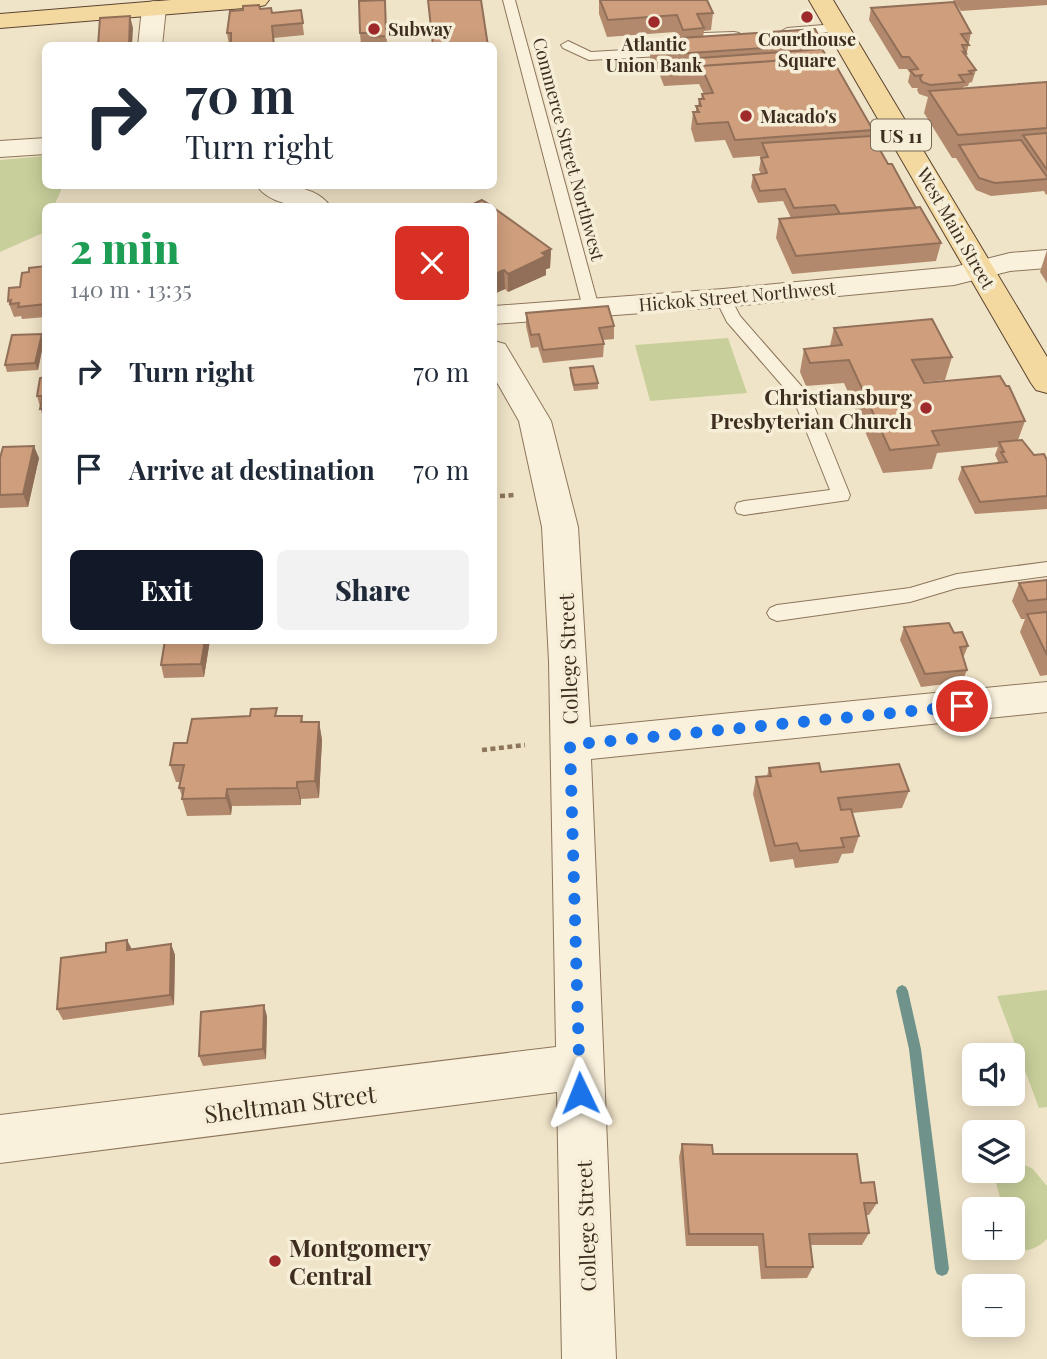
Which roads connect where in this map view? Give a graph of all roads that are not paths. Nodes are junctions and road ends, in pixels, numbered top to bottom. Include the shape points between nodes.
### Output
1 (257, 0) edge
2 (509, 0) edge
3 (821, 0) edge
4 (154, 8) junction
5 (0, 21) edge
6 (836, 28) junction
7 (770, 33) edge
8 (740, 35) edge
9 (150, 42) edge
10 (568, 45) dead end
11 (42, 146) edge
12 (0, 149) edge
13 (278, 189) edge
14 (309, 203) edge
15 (1047, 259) edge
16 (980, 269) junction
17 (723, 298) junction
18 (591, 308) junction
19 (497, 315) edge
20 (497, 356) edge
21 (1047, 383) edge
22 (744, 508) dead end
23 (1047, 569) edge
24 (776, 613) dead end
25 (1047, 698) edge
26 (570, 745) junction
27 (579, 1067) junction
28 (0, 1139) edge
29 (589, 1359) edge

1 - 4 main road
2 - 18 lane, Commerce Street Northwest
3 - 6 main road, West Main Street / US 11
4 - 5 main road
4 - 9 street
6 - 7 lane
6 - 16 main road, West Main Street / US 11
8 - 10 lane via 709,42 586,50
11 - 12 street
13 - 14 street
15 - 16 street, Hickok Street Northwest
16 - 17 street, Hickok Street Northwest via 954,276
16 - 21 main road, West Main Street / US 11
17 - 18 street, Hickok Street Northwest
17 - 22 lane via 733,318 802,396 842,495
18 - 19 street, Hickok Street Northwest
20 - 26 street, College Street via 536,421 554,492 560,527
23 - 24 lane via 957,581 911,595
25 - 26 street
26 - 27 street, College Street
27 - 28 street, Sheltman Street
27 - 29 street, College Street

